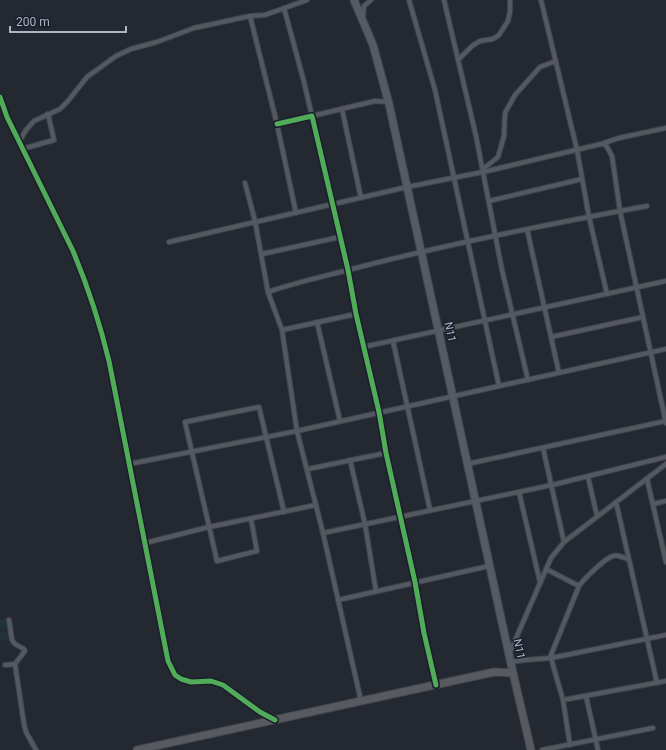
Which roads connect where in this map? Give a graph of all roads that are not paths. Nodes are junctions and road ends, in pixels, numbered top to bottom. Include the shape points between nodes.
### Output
1 (307, 0) edge
2 (354, 0) edge
3 (371, 0) edge
4 (409, 0) edge
5 (444, 0) edge
6 (510, 0) edge
7 (541, 0) edge
8 (284, 8) junction
9 (250, 16) junction
10 (363, 20) junction
11 (458, 60) junction
12 (556, 61) junction
13 (0, 97) edge
14 (388, 102) junction
15 (342, 109) junction
16 (48, 114) junction
17 (312, 116) junction
18 (277, 124) junction
19 (666, 128) edge
20 (19, 142) junction
21 (601, 144) junction
22 (22, 149) junction
23 (577, 150) junction
24 (483, 170) junction
25 (454, 177) junction
26 (582, 179) junction
27 (245, 183) dead end
28 (407, 187) junction
29 (361, 198) junction
30 (489, 201) junction
31 (333, 205) junction
32 (647, 206) dead end
33 (620, 211) junction
34 (296, 213) junction
35 (589, 217) junction
36 (255, 221) junction
37 (527, 229) junction
38 (495, 235) junction
39 (340, 237) junction
40 (468, 241) junction
41 (170, 242) dead end
42 (420, 251) junction
43 (262, 254) junction
44 (348, 270) junction
45 (666, 281) edge
46 (636, 287) junction
47 (268, 292) junction
48 (607, 294) junction
49 (545, 308) junction
50 (356, 314) junction
51 (513, 315) junction
52 (643, 316) junction
53 (485, 321) junction
54 (317, 322) junction
55 (282, 330) junction
56 (439, 331) junction
57 (551, 336) junction
58 (393, 341) junction
59 (363, 347) junction
60 (666, 349) edge
61 (651, 353) junction
62 (559, 373) junction
63 (528, 380) junction
64 (499, 386) junction
65 (453, 396) junction
66 (407, 406) junction
67 (379, 412) junction
68 (340, 421) junction
69 (666, 422) edge
70 (297, 431) junction
71 (267, 437) junction
72 (543, 448) junction
73 (192, 452) junction
74 (386, 453) junction
75 (666, 457) edge
76 (350, 460) junction
77 (129, 464) junction
78 (467, 464) junction
79 (666, 464) edge
80 (308, 469) junction
81 (588, 477) junction
82 (647, 479) junction
83 (552, 485) junction
84 (519, 492) junction
85 (476, 500) junction
86 (666, 501) edge
87 (616, 502) junction
88 (653, 504) junction
89 (316, 505) junction
90 (430, 510) junction
91 (284, 512) junction
92 (400, 516) junction
93 (597, 516) junction
94 (251, 519) junction
95 (365, 524) junction
96 (209, 528) junction
97 (323, 533) junction
98 (564, 542) junction
99 (145, 543) junction
100 (628, 559) junction
101 (666, 562) edge
102 (489, 566) junction
103 (546, 569) junction
104 (415, 582) junction
105 (540, 582) junction
106 (579, 586) junction
107 (376, 591) junction
108 (338, 600) junction
109 (9, 620) dead end
110 (666, 635) edge
111 (647, 639) junction
112 (509, 654) junction
113 (551, 658) junction
114 (510, 662) junction
115 (15, 664) junction
116 (5, 665) dead end
117 (513, 673) junction
118 (666, 681) edge
119 (657, 683) junction
120 (436, 685) junction
121 (586, 696) junction
122 (563, 700) junction
123 (361, 701) junction
124 (275, 720) junction
125 (652, 728) dead end
126 (596, 740) junction
127 (570, 745) junction
128 (36, 750) edge
129 (137, 750) edge
130 (531, 750) edge
131 (542, 750) edge
132 (598, 750) edge

1 - 8 street
2 - 10 main road, N11
3 - 10 street via 364,6
4 - 25 street via 435,90
5 - 11 street
6 - 11 street via 508,21 499,35 493,39 480,41
7 - 12 street
8 - 9 street via 265,16
8 - 17 street
9 - 16 street via 194,28 116,56 87,77 60,108
9 - 18 street
10 - 14 main road, N11 via 375,52
11 - 24 street
12 - 23 street
12 - 24 street via 540,67 515,96 505,113 504,136 498,157
13 - 20 street
14 - 15 street via 375,101
14 - 28 main road, N11
15 - 17 street
15 - 29 street
16 - 20 street via 34,121
16 - 22 street via 54,140
17 - 18 street
17 - 31 street
18 - 34 street
19 - 21 street
20 - 22 street
21 - 23 street
21 - 33 street via 606,145 612,156
22 - 77 street via 81,269 108,357
23 - 24 street
23 - 26 street
24 - 25 street
24 - 30 street
25 - 28 street
25 - 40 street
26 - 30 street
26 - 35 street
27 - 36 street
28 - 29 street
28 - 42 main road, N11
29 - 31 street
30 - 38 street
31 - 34 street
31 - 39 street
32 - 33 street
33 - 35 street
33 - 46 street
34 - 36 street
35 - 37 street
35 - 48 street
36 - 41 street
36 - 43 street
37 - 38 street
37 - 49 street
38 - 40 street
38 - 51 street
39 - 43 street
39 - 44 street
40 - 42 street
40 - 53 street
42 - 44 street
42 - 56 main road, N11
43 - 47 street
44 - 47 street
44 - 50 street
45 - 46 street
46 - 48 street
46 - 52 street
47 - 55 street
48 - 49 street
49 - 51 street
49 - 57 street
50 - 54 street
50 - 59 street
51 - 53 street
51 - 63 street
52 - 57 street
52 - 61 street
53 - 56 street
53 - 64 street
54 - 55 street
54 - 68 street
55 - 70 street
56 - 58 street
56 - 65 main road, N11
57 - 62 street
58 - 59 street
58 - 66 street
59 - 67 street
60 - 61 street
61 - 62 street
61 - 69 street
62 - 63 street
63 - 64 street
64 - 65 street
65 - 66 street
65 - 78 main road, N11
66 - 67 street
66 - 90 street
67 - 68 street
67 - 74 street
68 - 70 street
69 - 72 street
70 - 71 street
70 - 80 street
71 - 73 street
71 - 73 street via 259,407 185,422
71 - 91 street
72 - 78 street
72 - 83 street
73 - 77 street
73 - 96 street
74 - 76 street
74 - 92 street
75 - 81 street
76 - 80 street
76 - 95 street
77 - 99 street
78 - 85 main road, N11
79 - 82 street
80 - 89 street
81 - 83 street
81 - 93 street
82 - 87 street
82 - 88 street
83 - 84 street
83 - 98 street
84 - 85 street
84 - 105 street
85 - 90 street
85 - 102 main road, N11
86 - 88 street
87 - 93 street
87 - 100 street
88 - 101 street
89 - 91 street
89 - 97 street
90 - 92 street
91 - 94 street
92 - 95 street
92 - 104 street
93 - 98 street
94 - 96 street
94 - 96 street via 257,551 217,561
95 - 97 street
95 - 107 street
96 - 99 street
97 - 108 street
98 - 103 street via 554,552
99 - 124 street via 166,655 175,675 191,682 211,681 223,685
100 - 106 street via 616,555 610,557
100 - 111 street
102 - 104 street
102 - 112 main road, N11
103 - 105 street
103 - 106 street
104 - 107 street
104 - 120 street
105 - 112 street
106 - 113 street
107 - 108 street
108 - 123 street
109 - 115 street via 12,640 25,651
110 - 111 street
111 - 113 street
111 - 119 street
112 - 114 main road, N11
113 - 114 street
113 - 122 street
114 - 117 main road, N11
115 - 116 street
115 - 128 street via 24,724
117 - 120 highway via 494,672
117 - 130 highway
118 - 119 street
119 - 121 street
120 - 123 highway
121 - 122 street
121 - 126 street
122 - 127 street
123 - 124 highway
124 - 129 highway
125 - 126 street
126 - 127 street
126 - 132 street
127 - 131 street

